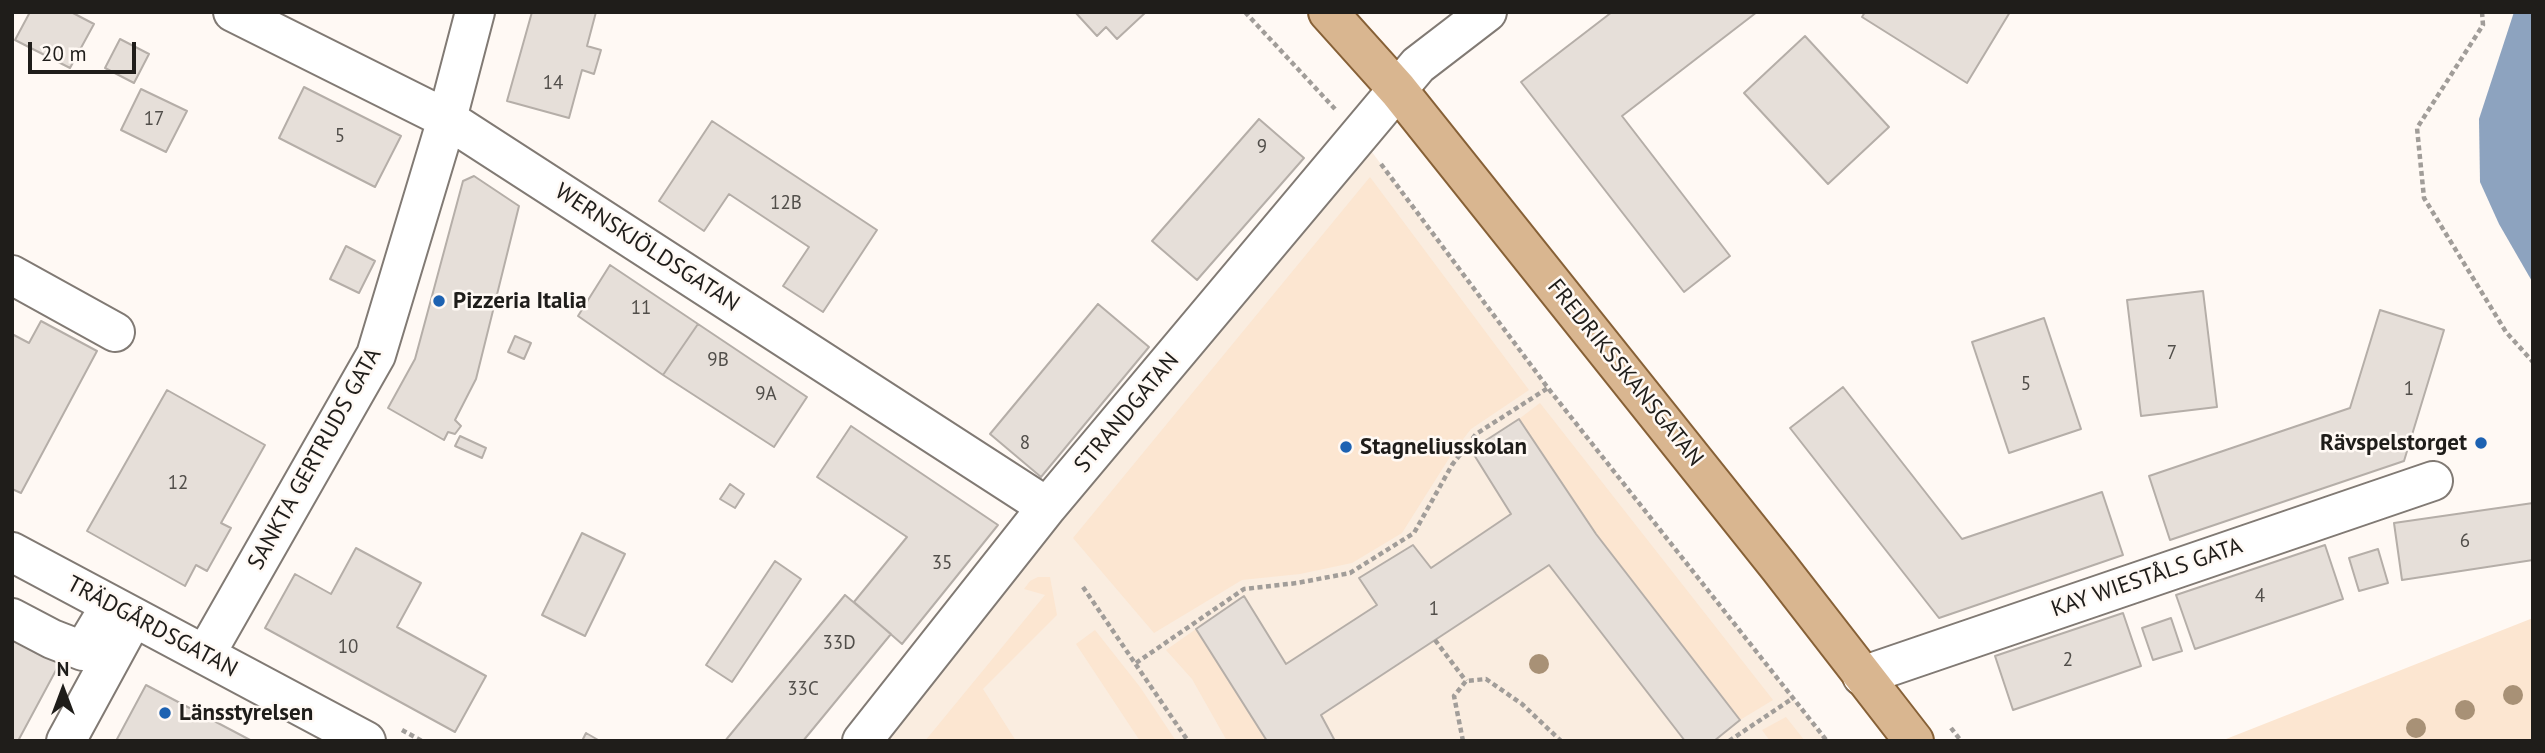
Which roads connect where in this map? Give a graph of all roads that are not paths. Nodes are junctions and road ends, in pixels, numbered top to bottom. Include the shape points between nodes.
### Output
1 (233, 12) edge
2 (475, 12) edge
3 (1328, 12) edge
4 (1487, 12) edge
5 (1398, 90) junction
6 (447, 119) junction
7 (12, 275) edge
8 (115, 332) dead end
9 (2433, 481) dead end
10 (1047, 507) junction
11 (12, 552) edge
12 (122, 612) junction
13 (12, 618) edge
14 (205, 655) junction
15 (1862, 676) junction
16 (66, 741) edge
17 (366, 741) edge
18 (862, 741) edge
19 (1914, 741) edge

1 - 6 street, WERNSKJÖLDSGATAN
2 - 6 street, SANKTA GERTRUDS GATA
3 - 5 main road, FREDRIKSSKANSGATAN
4 - 5 street, STRANDGATAN via 1418,65
5 - 10 street, STRANDGATAN
5 - 15 main road, FREDRIKSSKANSGATAN
6 - 10 street, WERNSKJÖLDSGATAN
6 - 14 street, SANKTA GERTRUDS GATA via 376,355
7 - 8 street
9 - 15 street, KAY WIESTÅLS GATA
10 - 18 street, STRANDGATAN
11 - 12 street, TRÄDGÅRDSGATAN
12 - 13 street via 83,651
12 - 14 street, TRÄDGÅRDSGATAN
12 - 16 street
14 - 17 street, TRÄDGÅRDSGATAN
15 - 19 main road, FREDRIKSSKANSGATAN

